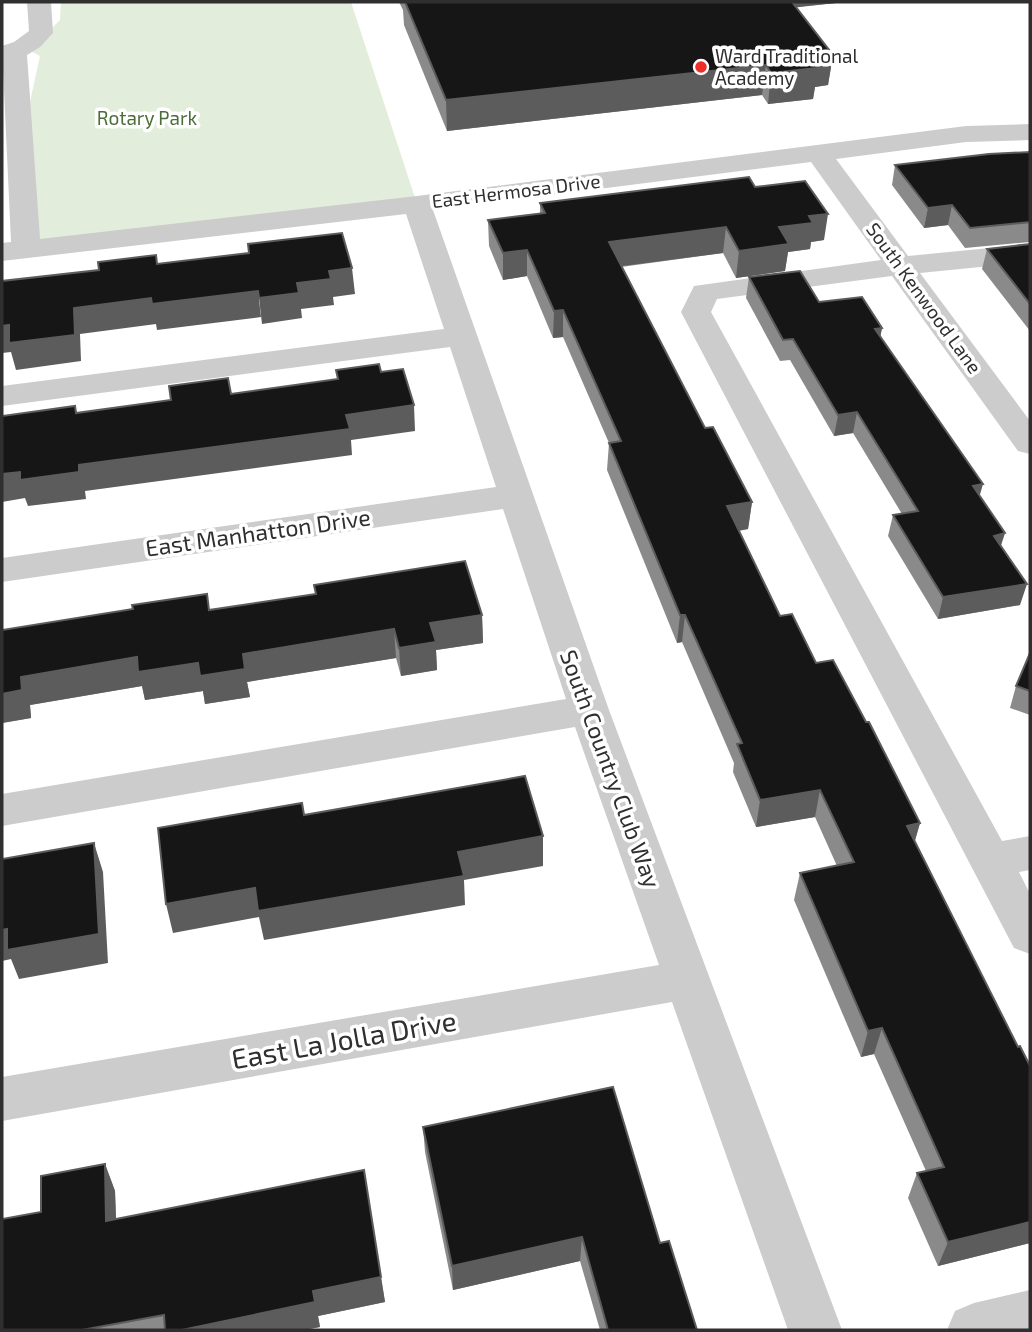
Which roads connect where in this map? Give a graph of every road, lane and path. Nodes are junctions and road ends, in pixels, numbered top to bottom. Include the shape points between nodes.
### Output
1 (39, 2) edge
2 (8, 53) edge
3 (1030, 132) edge
4 (11, 149) edge
5 (817, 152) junction
6 (417, 204) junction
7 (14, 250) edge
8 (1030, 253) edge
9 (900, 265) junction
10 (460, 336) junction
11 (2, 396) edge
12 (1030, 444) edge
13 (515, 496) junction
14 (2, 570) edge
15 (589, 710) junction
16 (2, 810) edge
17 (1010, 857) edge
18 (1030, 935) edge
19 (686, 980) junction
20 (2, 1099) edge
21 (1030, 1317) edge
22 (815, 1330) edge
23 (974, 1330) edge

1 - 2 street via 41,33 29,46
2 - 4 street
3 - 5 street, East Hermosa Drive via 966,134
4 - 7 street
5 - 6 street, East Hermosa Drive
5 - 9 street, South Kenwood Lane
6 - 7 street, East Hermosa Drive
6 - 10 street, South Country Club Way
8 - 9 street
9 - 12 street, South Kenwood Lane
9 - 17 street via 705,292 696,312
10 - 11 street
10 - 13 street, South Country Club Way
13 - 14 street, East Manhatton Drive
13 - 15 street, South Country Club Way
15 - 16 street
15 - 19 street, South Country Club Way
17 - 18 street
19 - 20 street, East La Jolla Drive
19 - 22 street, South Country Club Way
21 - 23 street

